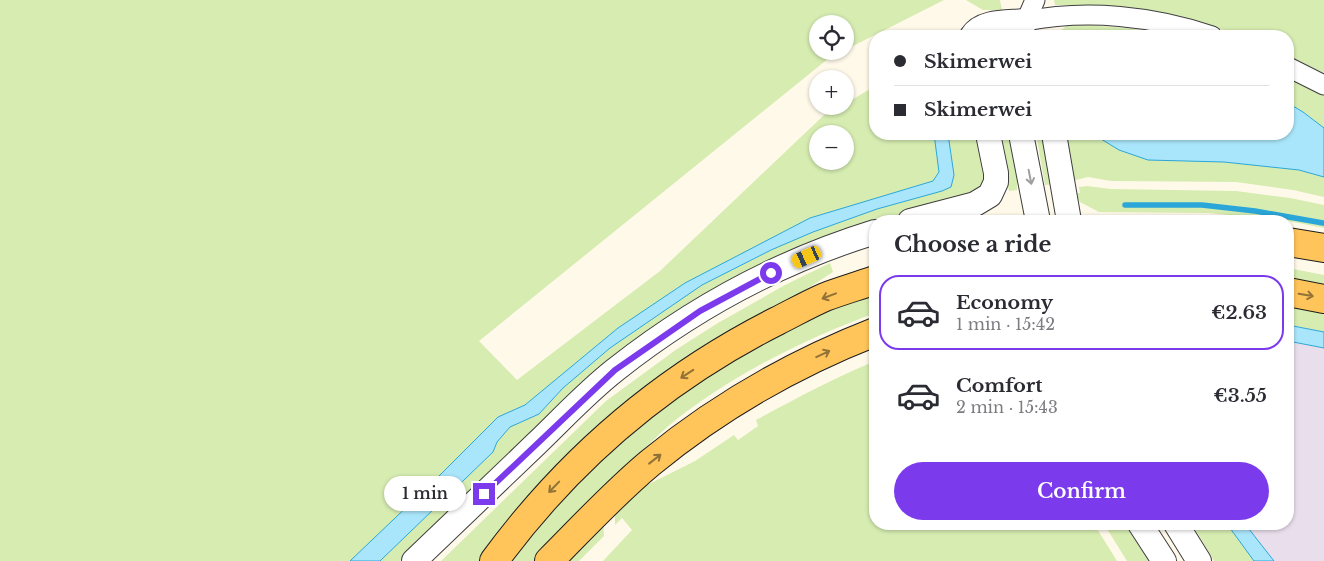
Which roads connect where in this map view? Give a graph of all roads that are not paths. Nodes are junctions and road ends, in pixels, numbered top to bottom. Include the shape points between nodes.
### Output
1 (1028, 23) edge
2 (976, 30) edge
3 (1190, 30) edge
4 (1294, 70) edge
5 (1324, 85) edge
6 (989, 140) edge
7 (1023, 140) edge
8 (1055, 140) edge
9 (933, 215) edge
10 (1037, 215) edge
11 (1069, 215) edge
12 (869, 234) edge
13 (1294, 243) edge
14 (1324, 248) edge
15 (869, 282) edge
16 (1294, 293) edge
17 (1324, 299) edge
18 (869, 335) edge
19 (1144, 530) edge
20 (1180, 530) edge
21 (414, 561) edge
22 (494, 561) edge
23 (549, 561) edge
24 (1164, 561) edge
25 (1199, 561) edge

1 - 2 street via 983,25
1 - 3 street via 1062,15 1116,16
4 - 5 street
6 - 9 street via 996,172 996,182 990,195 975,204
7 -> 10 street
8 - 11 street
12 - 21 street via 807,257 735,291 644,349 588,394
13 - 14 main road
15 -> 22 main road via 824,297 738,341 668,386 588,452 549,492
16 -> 17 main road
23 -> 18 main road via 650,463 723,410 799,365
19 - 24 street
20 - 25 street

